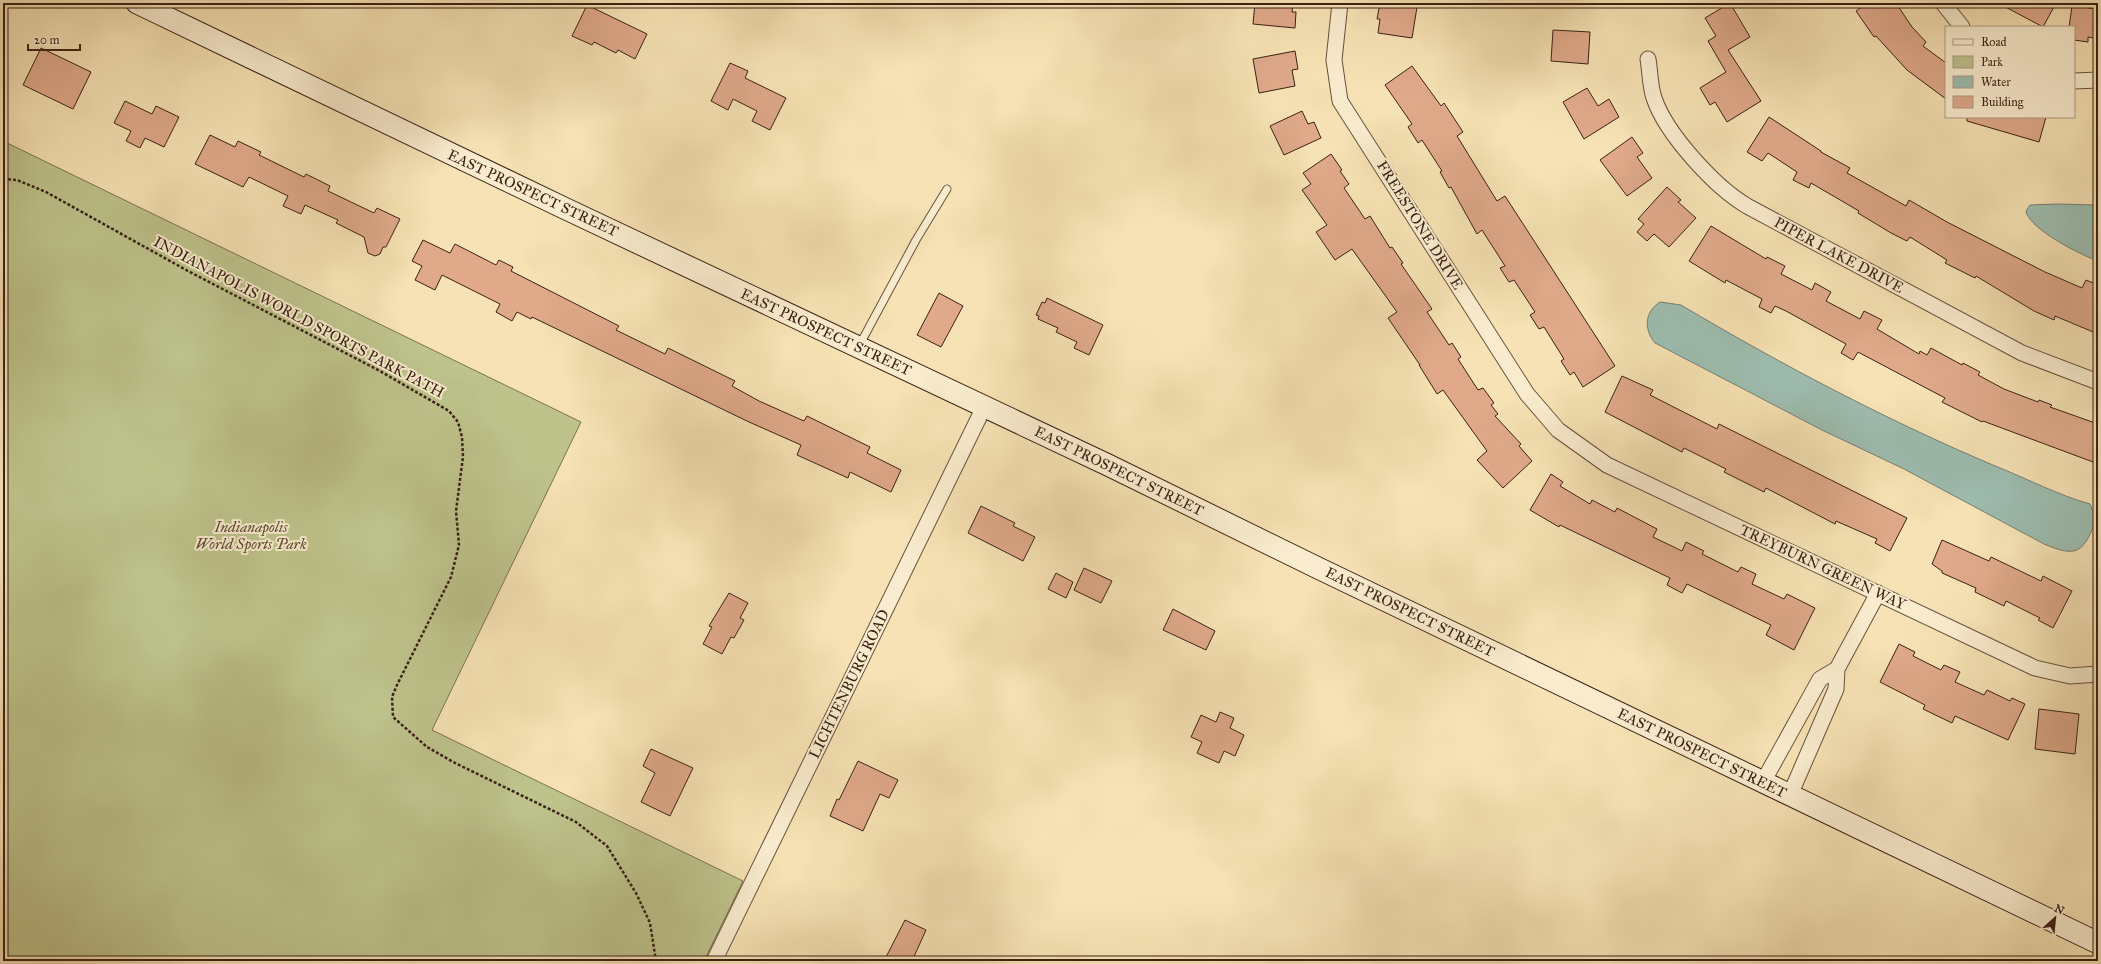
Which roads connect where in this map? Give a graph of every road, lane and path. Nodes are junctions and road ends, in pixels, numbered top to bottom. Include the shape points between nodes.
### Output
1 (137, 3) edge
2 (1340, 3) edge
3 (1943, 3) edge
4 (1961, 26) edge
5 (1648, 58) dead end
6 (2098, 80) edge
7 (2075, 81) edge
8 (3, 179) edge
9 (947, 189) dead end
10 (858, 347) junction
11 (2098, 382) edge
12 (984, 407) junction
13 (1558, 430) joint
14 (1878, 593) junction
15 (1837, 669) junction
16 (2098, 674) edge
17 (1763, 782) junction
18 (1790, 795) junction
19 (2098, 943) edge
20 (656, 961) edge
21 (714, 961) edge

1 - 10 street, EAST PROSPECT STREET
2 - 13 street, FREESTONE DRIVE via 1334,60 1340,101 1527,394
3 - 4 street
5 - 11 street, PIPER LAKE DRIVE via 1654,98 1673,135 1726,192 1747,206 2022,353
6 - 7 street
8 - 20 path, INDIANAPOLIS WORLD SPORTS PARK PATH via 18,180 46,192 188,271 380,371 449,411 458,422 462,437 463,458 456,511 459,545 451,577 392,696 393,717 427,747 576,822 607,846 636,893 650,923
9 - 10 lane
10 - 12 street, EAST PROSPECT STREET
12 - 17 street, EAST PROSPECT STREET via 1108,464
12 - 21 street, LICHTENBURG ROAD
13 - 14 street, TREYBURN GREEN WAY via 1607,465
14 - 15 street
14 - 16 street, TREYBURN GREEN WAY via 2035,668 2070,676
15 - 17 street via 1820,679
15 - 18 street via 1836,689
17 - 18 street, EAST PROSPECT STREET
18 - 19 street, EAST PROSPECT STREET

